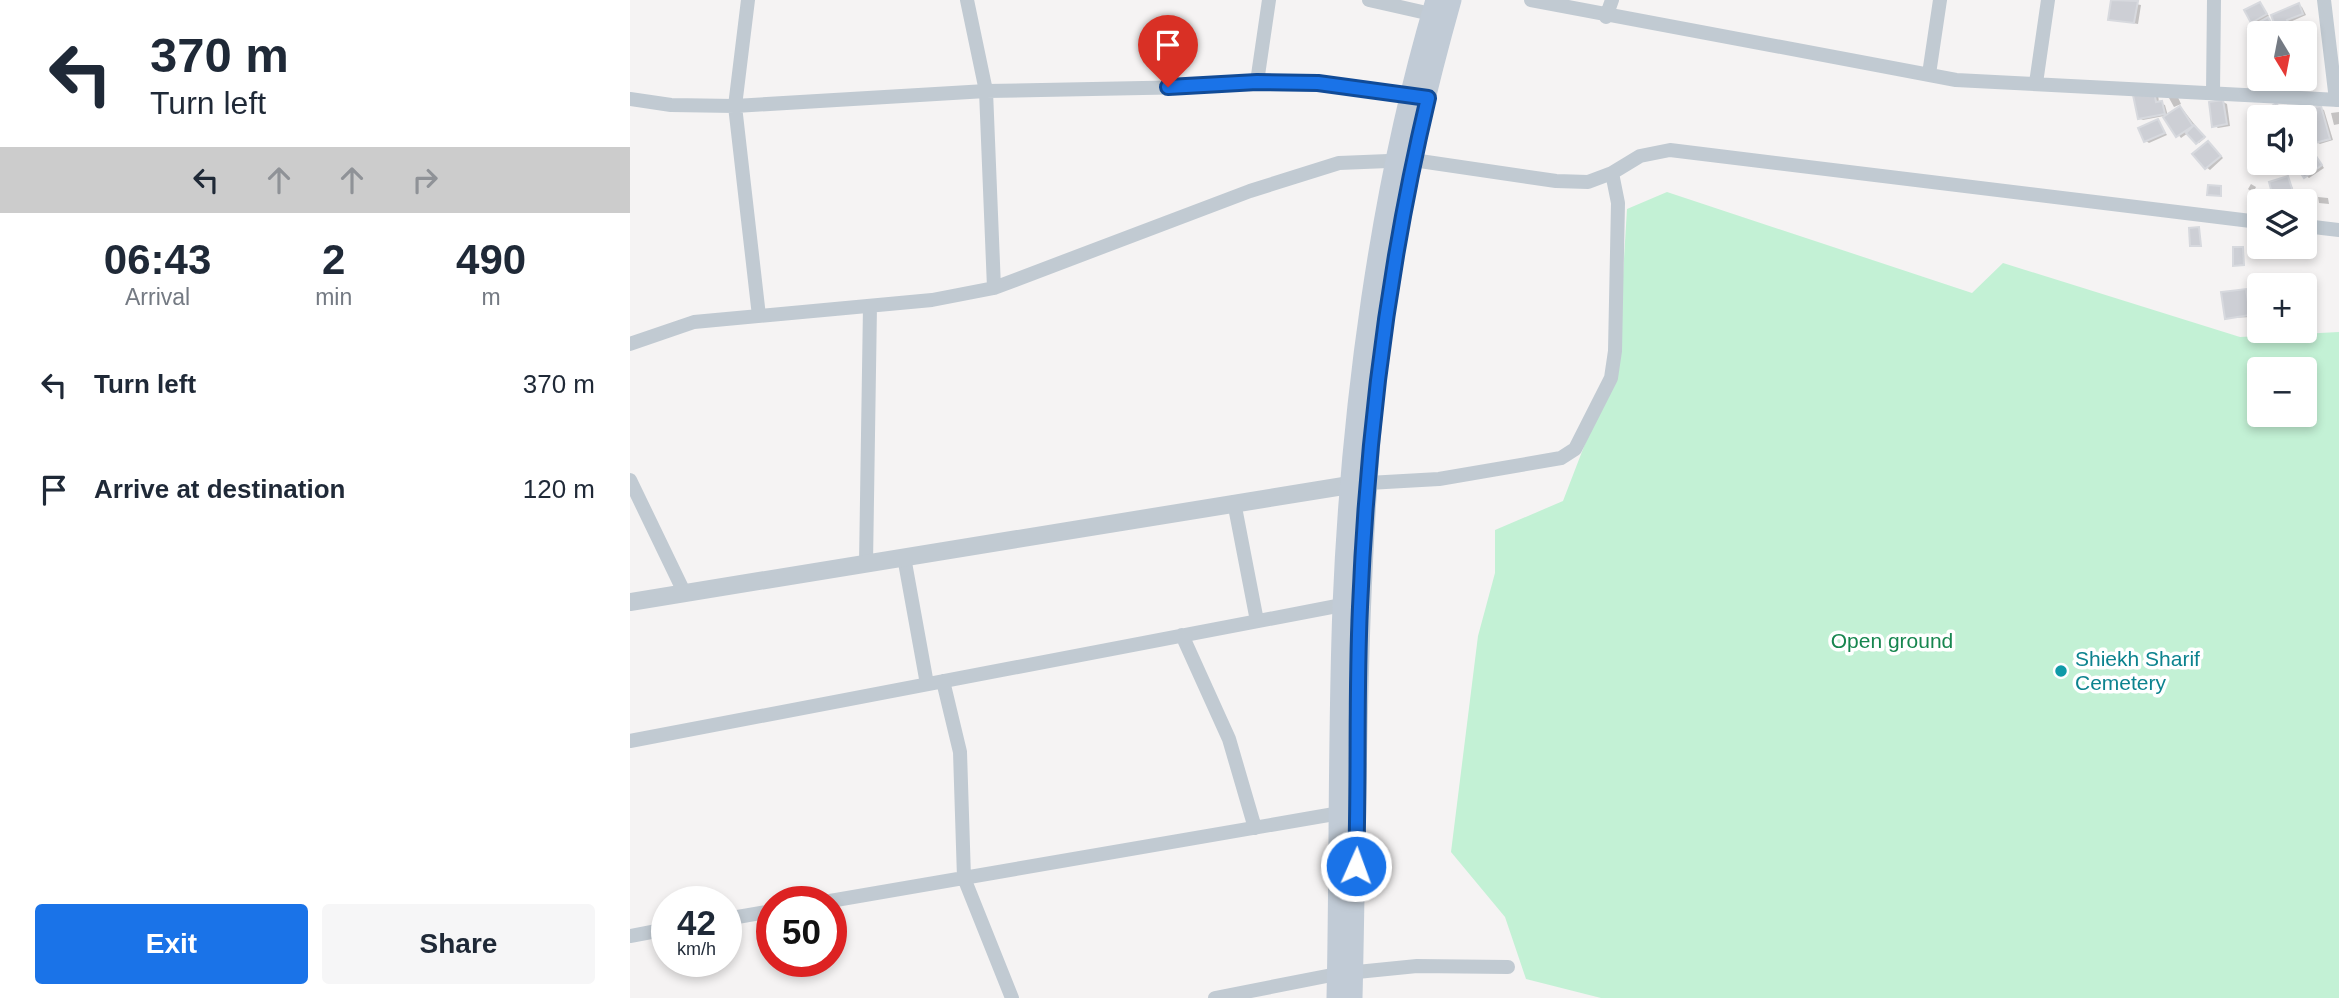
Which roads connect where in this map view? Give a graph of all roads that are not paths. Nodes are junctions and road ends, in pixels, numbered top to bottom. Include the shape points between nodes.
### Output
1 (748, 0) edge
2 (967, 0) edge
3 (1269, 0) edge
4 (1368, 0) edge
5 (1452, 0) edge
6 (1531, 0) edge
7 (1612, 0) edge
8 (1940, 0) edge
9 (2048, 0) edge
10 (2214, 0) edge
11 (2324, 0) edge
12 (1433, 7) edge
13 (1606, 17) junction
14 (1929, 75) junction
15 (1257, 82) junction
16 (2036, 83) junction
17 (986, 91) junction
18 (2213, 93) junction
19 (1419, 97) junction
20 (630, 99) edge
21 (2338, 100) edge
22 (735, 106) junction
23 (1405, 161) junction
24 (1612, 173) junction
25 (2247, 221) edge
26 (2317, 227) edge
27 (2339, 230) edge
28 (994, 288) junction
29 (870, 306) junction
30 (760, 316) junction
31 (630, 344) edge
32 (630, 480) edge
33 (1360, 484) junction
34 (1234, 502) junction
35 (904, 557) junction
36 (866, 564) junction
37 (684, 592) junction
38 (630, 602) edge
39 (1342, 605) junction
40 (1257, 621) junction
41 (1182, 635) junction
42 (943, 681) junction
43 (927, 684) junction
44 (630, 741) edge
45 (1340, 813) junction
46 (1255, 828) junction
47 (964, 878) junction
48 (847, 898) edge
49 (651, 932) edge
50 (630, 936) edge
51 (1508, 967) dead end
52 (1345, 973) junction
53 (1012, 998) edge
54 (1215, 998) edge
55 (1336, 998) edge
56 (1353, 998) edge

1 - 22 street
2 - 17 street
3 - 15 street
4 - 12 street
5 - 19 main road
6 - 13 street
7 - 13 street
8 - 14 street
9 - 16 street
10 - 18 street
11 - 21 street
12 - 19 main road
13 - 14 street
14 - 16 street
15 - 17 street
15 - 19 street via 1318,83
16 - 18 street
17 - 22 street
17 - 28 street
18 - 21 street
19 - 23 main road
20 - 22 street
22 - 30 street
23 - 24 street via 1556,181 1588,182
23 - 28 street via 1339,163 1250,191
23 - 33 main road
24 - 25 street via 1640,156 1670,150
24 - 33 street via 1618,203 1615,351 1611,378 1576,449 1561,458 1439,479
26 - 27 street
28 - 29 street
29 - 30 street
29 - 36 street
30 - 31 street via 694,321
32 - 37 street
33 - 34 street
33 - 39 main road
33 - 52 main road via 1360,604
34 - 35 street
34 - 40 street
35 - 36 street
35 - 43 street
36 - 37 street
37 - 38 street
39 - 40 street
39 - 45 main road
40 - 41 street
41 - 42 street
41 - 46 street via 1228,739
42 - 43 street
42 - 47 street via 960,752
43 - 44 street
45 - 46 street
45 - 52 main road
46 - 47 street
47 - 48 street
47 - 53 street
49 - 50 street
51 - 52 street via 1417,966
52 - 54 street
52 - 55 main road
52 - 56 main road

